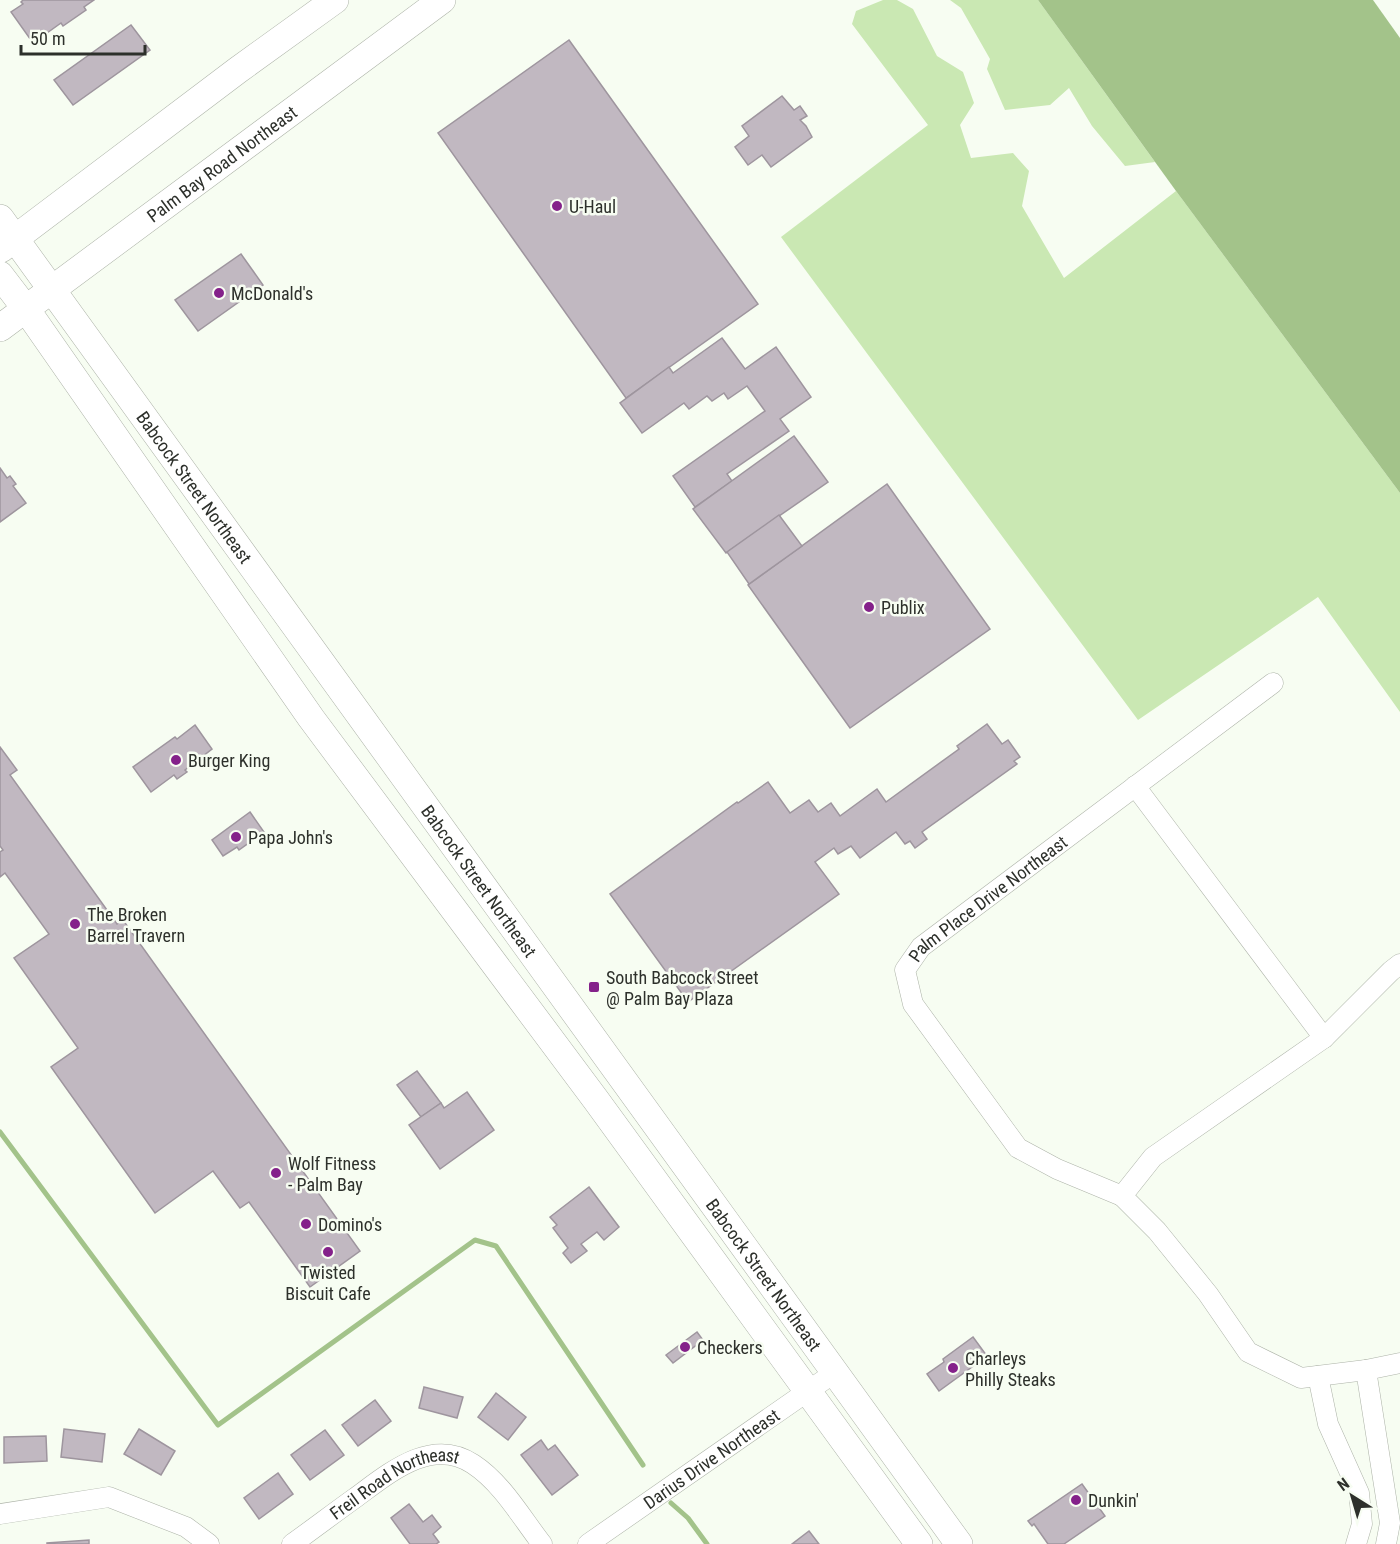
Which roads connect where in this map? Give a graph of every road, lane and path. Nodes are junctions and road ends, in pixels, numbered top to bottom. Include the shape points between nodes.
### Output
1 (335, 0) edge
2 (442, 0) edge
3 (5, 236) edge
4 (0, 275) edge
5 (51, 290) junction
6 (26, 309) junction
7 (0, 328) edge
8 (1273, 683) dead end
9 (311, 718) junction
10 (1135, 786) junction
11 (439, 827) junction
12 (1400, 964) edge
13 (510, 984) junction
14 (1324, 1038) junction
15 (607, 1058) junction
16 (590, 1091) junction
17 (663, 1137) junction
18 (1122, 1196) junction
19 (1400, 1363) edge
20 (1366, 1370) junction
21 (834, 1373) junction
22 (1318, 1376) junction
23 (807, 1392) junction
24 (0, 1514) edge
25 (209, 1544) edge
26 (292, 1544) edge
27 (542, 1544) edge
28 (588, 1544) edge
29 (919, 1544) edge
30 (959, 1544) edge
31 (1356, 1544) edge
32 (1386, 1544) edge

1 - 3 main road
2 - 5 main road, Palm Bay Road Northeast
3 - 5 main road, Babcock Street Northeast
4 - 6 main road, Babcock Street Northeast
5 - 6 main road, Palm Bay Road Northeast
5 - 11 main road, Babcock Street Northeast
6 - 7 main road, Palm Bay Road Northeast
6 - 9 main road, Babcock Street Northeast
8 - 10 street, Palm Place Drive Northeast
9 - 11 main road via 338,725 362,744 403,798
9 - 13 main road, Babcock Street Northeast
10 - 14 street
10 - 18 street, Palm Place Drive Northeast via 921,946 905,970 914,1004 1018,1148
11 - 15 main road, Babcock Street Northeast
12 - 14 street
13 - 15 main road via 541,1000 580,1050
13 - 16 main road, Babcock Street Northeast
14 - 18 street via 1153,1157
15 - 17 main road, Babcock Street Northeast
16 - 17 main road via 621,1095
16 - 23 main road, Babcock Street Northeast
17 - 21 main road, Babcock Street Northeast
18 - 22 street, Palm Place Drive Northeast via 1157,1231 1208,1294 1248,1352 1301,1378
19 - 20 street, Palm Place Drive Northeast
20 - 22 street, Palm Place Drive Northeast
20 - 32 street via 1390,1523
21 - 23 street, Darius Drive Northeast
21 - 30 main road, Babcock Street Northeast
22 - 31 street via 1328,1424 1359,1493 1362,1524
23 - 28 street, Darius Drive Northeast
23 - 29 main road, Babcock Street Northeast
24 - 25 street via 109,1497 186,1527
26 - 27 street, Freil Road Northeast via 398,1466 423,1456 449,1454 473,1464 497,1485

